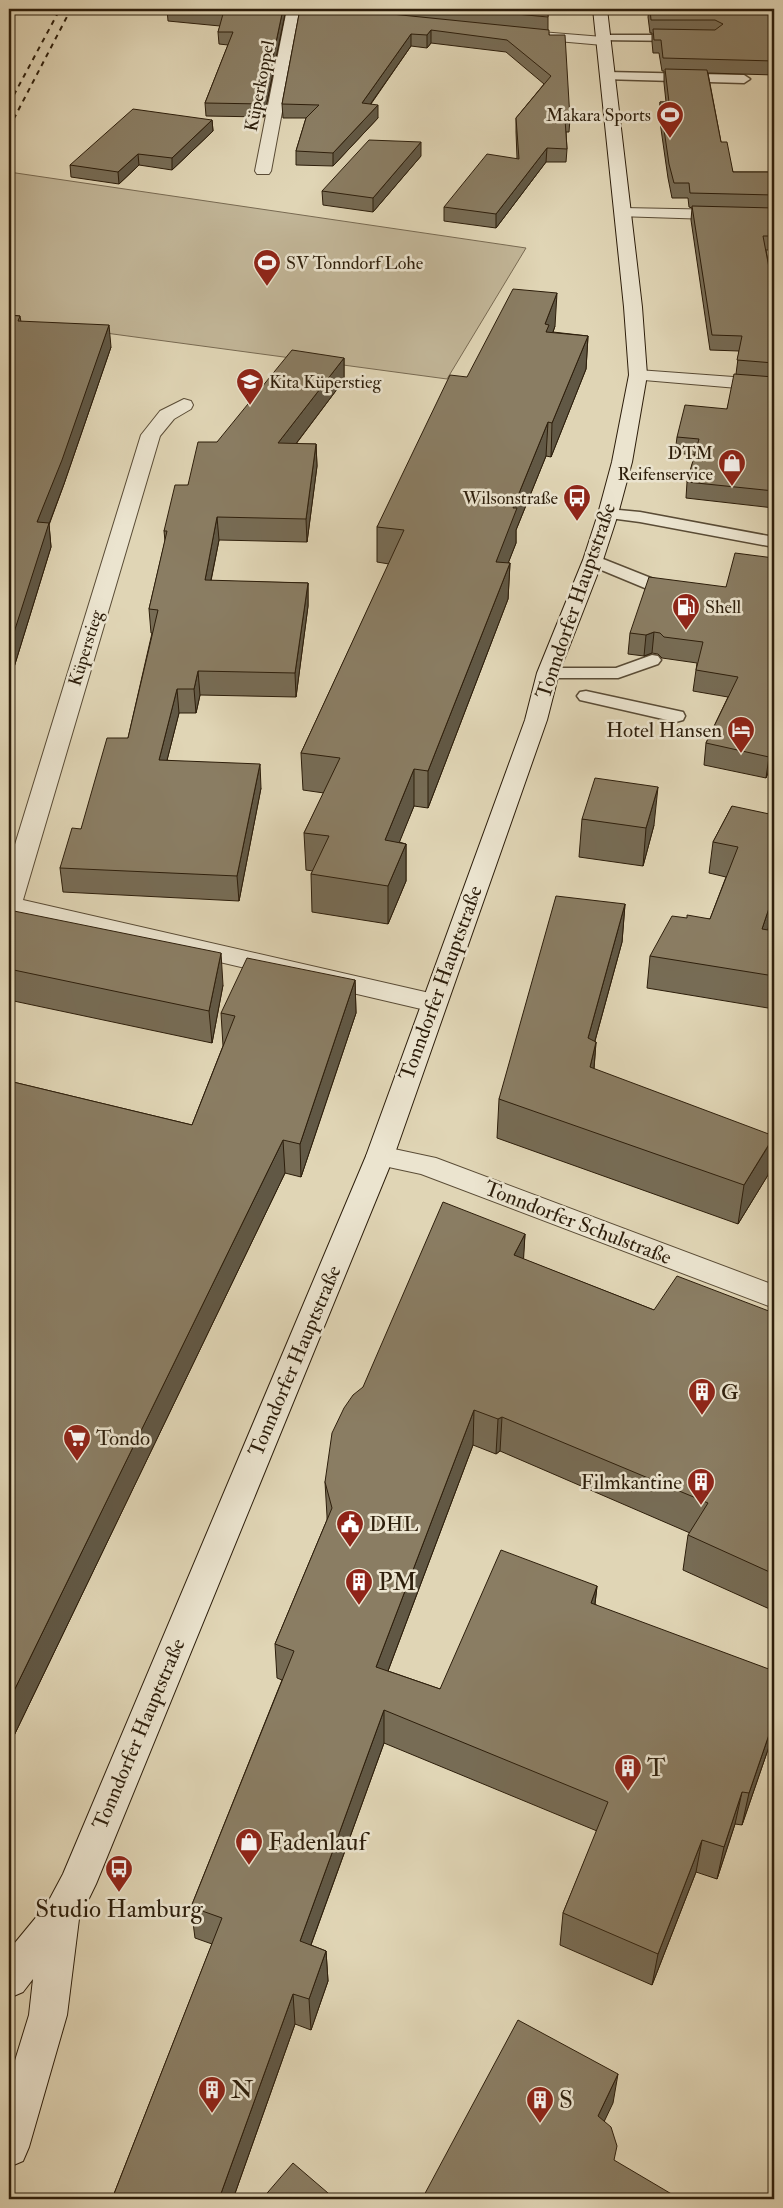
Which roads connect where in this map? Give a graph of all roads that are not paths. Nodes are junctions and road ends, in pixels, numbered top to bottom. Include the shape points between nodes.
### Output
1 (294, 9) edge
2 (600, 9) edge
3 (351, 16) edge
4 (515, 33) edge
5 (695, 38) edge
6 (603, 39) junction
7 (608, 76) junction
8 (744, 79) edge
9 (263, 171) dead end
10 (623, 213) junction
11 (774, 216) edge
12 (638, 376) junction
13 (774, 386) edge
14 (184, 405) dead end
15 (608, 514) junction
16 (774, 542) edge
17 (593, 560) junction
18 (675, 594) edge
19 (652, 660) dead end
20 (548, 672) junction
21 (586, 696) dead end
22 (676, 716) dead end
23 (9, 905) edge
24 (434, 1003) junction
25 (380, 1156) junction
26 (774, 1297) edge
27 (60, 1917) junction
28 (9, 1979) edge
29 (9, 2147) edge

1 - 3 main road
1 - 9 main road, Küperkoppel
2 - 6 main road, Tonndorfer Hauptstraße
4 - 6 main road
5 - 6 lane
6 - 7 main road, Tonndorfer Hauptstraße
7 - 8 lane
7 - 10 main road, Tonndorfer Hauptstraße
10 - 11 main road
10 - 12 main road, Tonndorfer Hauptstraße
12 - 13 main road
12 - 15 main road, Tonndorfer Hauptstraße via 622,462
14 - 23 main road, Küperstieg via 167,415 151,435
15 - 16 lane
15 - 17 main road, Tonndorfer Hauptstraße
17 - 18 lane
17 - 20 main road, Tonndorfer Hauptstraße
19 - 20 lane via 618,673
20 - 24 main road, Tonndorfer Hauptstraße via 536,720
21 - 22 lane
23 - 24 main road, Küperstieg
24 - 25 main road, Tonndorfer Hauptstraße
25 - 26 main road, Tonndorfer Schulstraße via 426,1165
25 - 27 main road, Tonndorfer Hauptstraße
27 - 28 main road, Tonndorfer Hauptstraße
27 - 29 main road, Tonndorfer Hauptstraße via 48,2015

